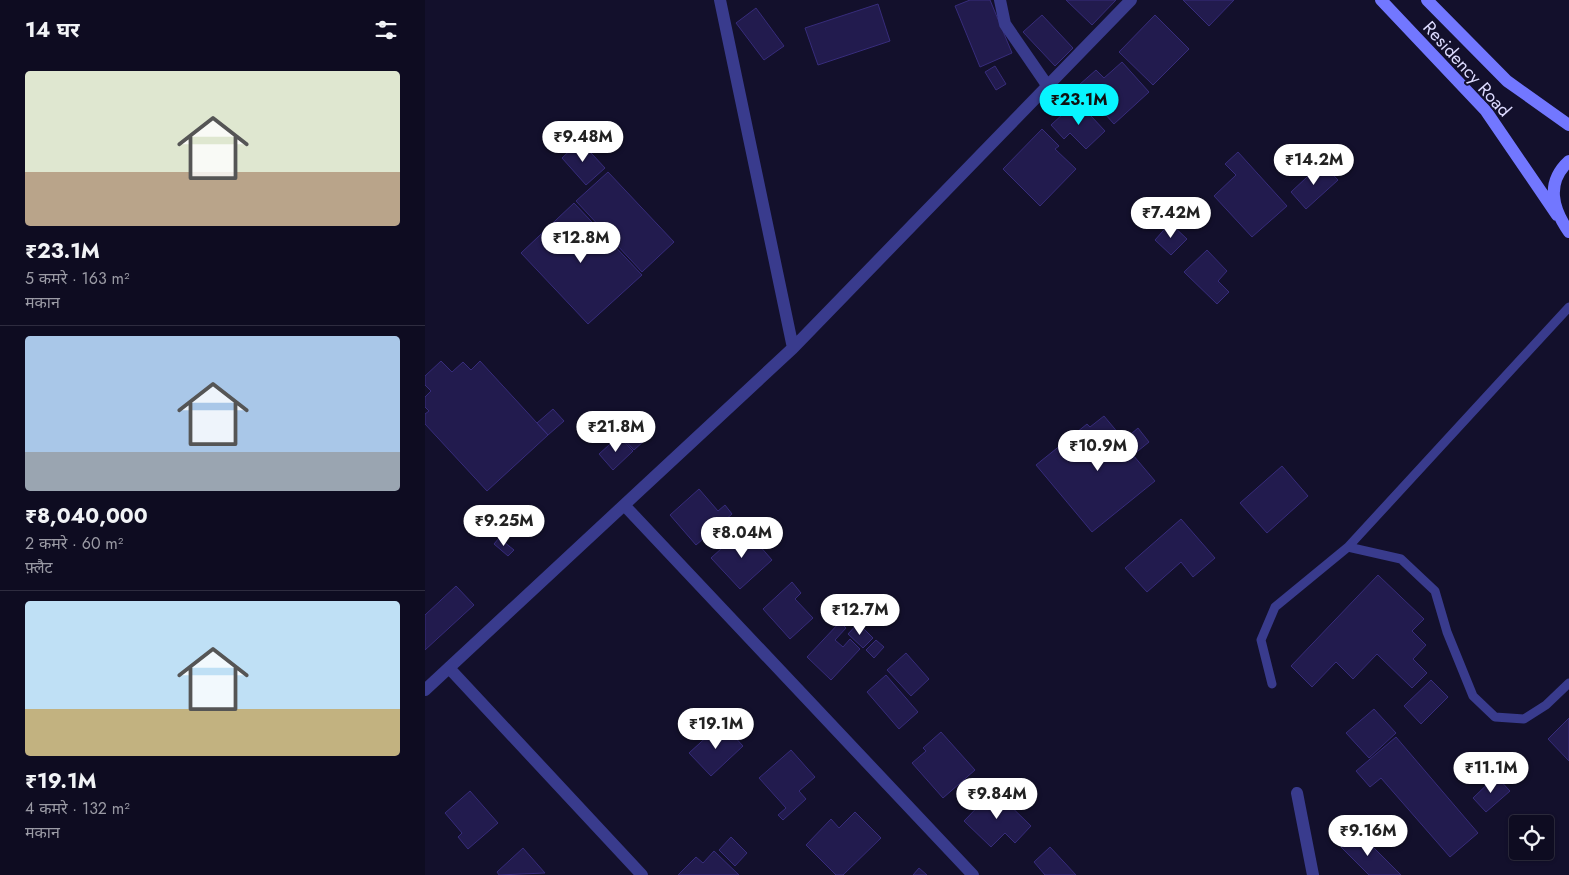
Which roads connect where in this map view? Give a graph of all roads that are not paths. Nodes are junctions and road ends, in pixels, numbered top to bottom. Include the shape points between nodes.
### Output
1 (722, 0) edge
2 (1000, 0) edge
3 (1131, 0) edge
4 (1381, 0) edge
5 (1427, 0) edge
6 (1047, 85) junction
7 (1569, 125) edge
8 (1569, 161) edge
9 (1557, 215) junction
10 (1569, 232) edge
11 (1569, 307) edge
12 (793, 348) junction
13 (624, 505) junction
14 (1348, 547) junction
15 (449, 668) junction
16 (1569, 683) edge
17 (1272, 684) dead end
18 (425, 690) edge
19 (1297, 793) dead end
20 (642, 875) edge
21 (973, 875) edge
22 (1313, 875) edge

1 - 12 street
2 - 6 street via 1005,24
3 - 6 street
4 - 9 main road, Residency Road via 1486,111
5 - 7 main road, Residency Road via 1507,81
6 - 12 street
8 - 9 main road via 1557,178 1554,196
9 - 10 main road, Residency Road
11 - 14 lane
12 - 13 street
13 - 15 street
13 - 21 street
14 - 16 lane via 1401,559 1435,591 1447,632 1473,696 1495,717 1524,719 1546,705
14 - 17 lane via 1275,607 1261,640
15 - 18 street
15 - 20 street
19 - 22 street

